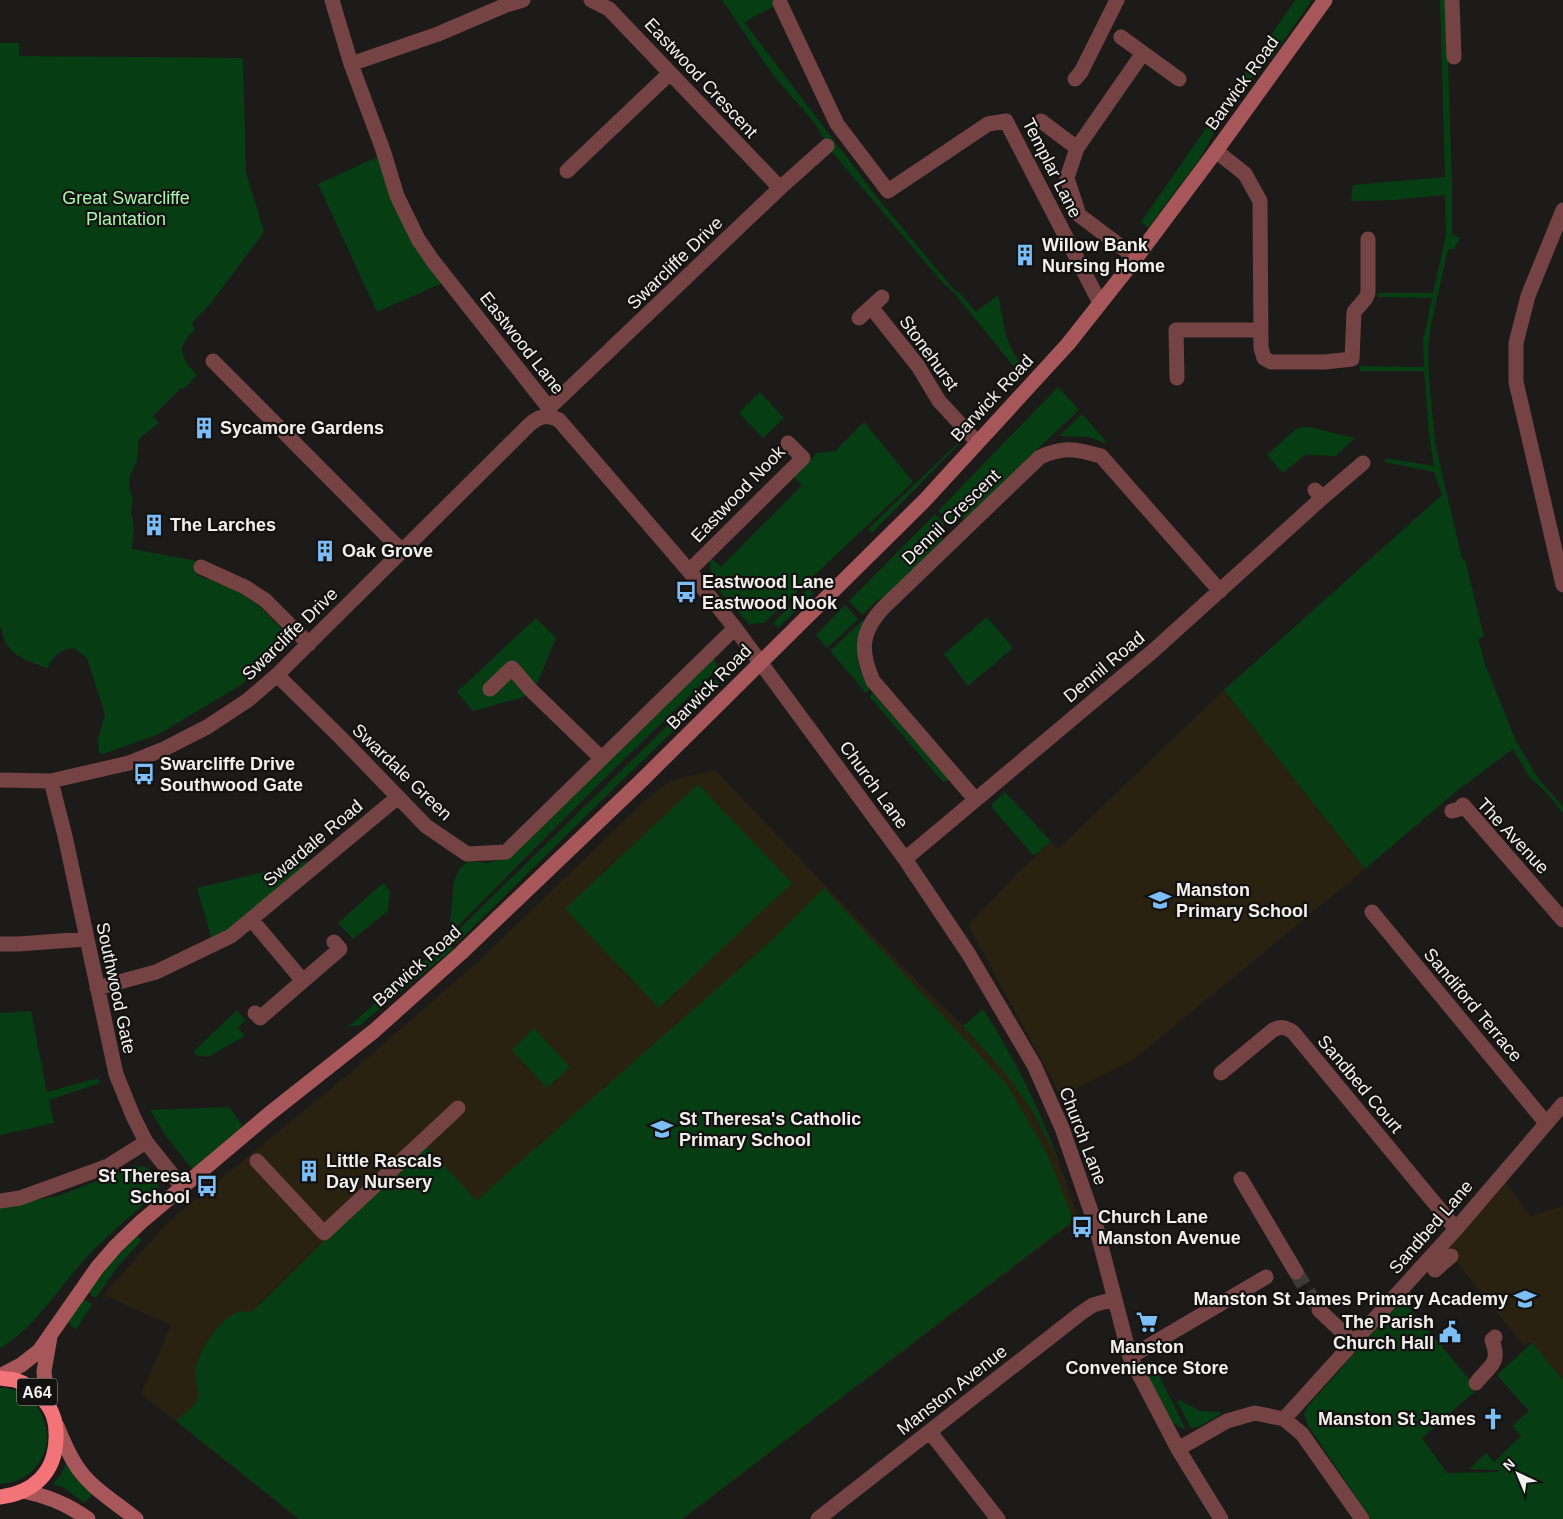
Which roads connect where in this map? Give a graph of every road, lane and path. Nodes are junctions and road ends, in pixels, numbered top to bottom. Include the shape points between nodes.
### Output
1 (332, 0) edge
2 (523, 0) edge
3 (591, 0) edge
4 (1118, 0) edge
5 (1325, 0) edge
6 (1452, 0) edge
7 (780, 3) dead end
8 (1121, 37) dead end
9 (1143, 53) junction
10 (1454, 57) dead end
11 (351, 64) junction
12 (670, 73) junction
13 (1179, 78) dead end
14 (1076, 79) dead end
15 (1041, 121) dead end
16 (827, 146) dead end
17 (1077, 148) junction
18 (1216, 151) junction
19 (567, 171) dead end
20 (780, 188) junction
21 (1563, 210) edge
22 (1368, 239) dead end
23 (1136, 258) junction
24 (1100, 304) junction
25 (859, 318) dead end
26 (1261, 330) junction
27 (213, 361) dead end
28 (1177, 378) dead end
29 (550, 412) junction
30 (977, 442) junction
31 (788, 443) dead end
32 (1362, 463) dead end
33 (402, 550) junction
34 (201, 567) dead end
35 (689, 571) junction
36 (1563, 585) edge
37 (1220, 591) junction
38 (735, 628) junction
39 (309, 644) junction
40 (760, 663) junction
41 (277, 675) junction
42 (490, 689) dead end
43 (601, 758) junction
44 (0, 780) edge
45 (51, 781) junction
46 (398, 797) junction
47 (975, 799) junction
48 (1452, 811) dead end
49 (905, 859) junction
50 (1372, 912) dead end
51 (251, 919) junction
52 (1563, 920) edge
53 (86, 939) junction
54 (334, 942) dead end
55 (0, 944) edge
56 (303, 981) junction
57 (97, 988) junction
58 (255, 1013) dead end
59 (1221, 1073) dead end
60 (1563, 1104) edge
61 (458, 1108) dead end
62 (1546, 1123) junction
63 (146, 1142) junction
64 (257, 1161) dead end
65 (1242, 1179) dead end
66 (182, 1188) junction
67 (0, 1201) edge
68 (1456, 1229) junction
69 (1451, 1256) dead end
70 (1435, 1270) dead end
71 (1296, 1272) tunnel mouth
72 (1266, 1278) dead end
73 (1114, 1299) junction
74 (1318, 1310) tunnel mouth
75 (51, 1334) junction
76 (1495, 1337) dead end
77 (1354, 1343) junction
78 (1130, 1357) junction
79 (0, 1377) edge
80 (1476, 1383) dead end
81 (47, 1404) junction
82 (1284, 1419) junction
83 (57, 1426) junction
84 (930, 1432) junction
85 (1178, 1449) junction
86 (23, 1492) junction
87 (0, 1497) edge
88 (88, 1519) edge
89 (136, 1519) edge
90 (818, 1519) edge
91 (998, 1519) edge
92 (1221, 1519) edge
93 (1362, 1519) edge

1 - 11 street, Eastwood Lane
2 - 11 street
3 - 12 street, Eastwood Crescent via 610,9
4 - 14 street
5 - 18 street, Barwick Road
6 - 10 street
7 - 24 street, Templar Lane via 837,124 888,191 988,124 1006,121
8 - 9 street
9 - 13 street
9 - 17 street
11 - 29 street, Eastwood Lane via 397,196 418,239
12 - 19 street
12 - 20 street, Eastwood Crescent
15 - 17 street
16 - 20 street, Swarcliffe Drive
17 - 23 street via 1067,178 1079,215
18 - 23 street, Barwick Road
18 - 26 street via 1244,174 1260,201
20 - 29 street, Swarcliffe Drive
21 - 36 street via 1528,296 1516,343 1516,382
22 - 26 street via 1368,293 1354,312 1352,359 1271,362 1264,358
23 - 24 street, Barwick Road
24 - 30 street, Barwick Road via 1068,344
25 - 30 street, Stonehurst via 877,302 939,401
26 - 28 street via 1176,330
27 - 33 street
29 - 33 street, Swarcliffe Drive via 530,424
29 - 35 street, Eastwood Lane
30 - 40 street, Barwick Road via 925,500
31 - 35 street, Eastwood Nook via 802,458
32 - 37 street, Dennil Road via 1318,494
33 - 39 street, Swarcliffe Drive
34 - 39 street via 265,600
35 - 38 street, Eastwood Lane
37 - 47 street, Dennil Road
37 - 47 street, Dennil Crescent via 1101,456 1080,450 1055,450 1040,457 874,617 864,641 864,657 873,681
38 - 40 street, Eastwood Lane
38 - 43 street, Swardale Green
39 - 41 street, Swarcliffe Drive
40 - 49 street, Church Lane
40 - 66 street, Barwick Road via 454,959 374,1031
41 - 45 street, Swarcliffe Drive via 248,700 164,750 129,763
41 - 46 street, Swardale Green
42 - 43 street via 512,668
43 - 46 street, Swardale Green via 506,852 467,854 426,826
44 - 45 street, Swarcliffe Drive
45 - 53 street, Southwood Gate
46 - 51 street, Swardale Road
47 - 49 street, Dennil Road
48 - 52 street, The Avenue via 1463,805
49 - 73 street, Church Lane via 968,954 1034,1065 1062,1128 1095,1222
50 - 62 street, Sandiford Terrace
51 - 56 street
51 - 57 street, Swardale Road via 231,936 156,972
53 - 55 street
53 - 57 street, Southwood Gate
54 - 56 street via 340,949
56 - 58 street via 260,1018
57 - 63 street, Southwood Gate via 116,1074
59 - 68 street, Sandbed Court via 1273,1030 1286,1027
60 - 62 street, Sandbed Lane
61 - 64 street via 324,1233
62 - 68 street, Sandbed Lane
63 - 66 street, Southwood Gate
63 - 67 street via 108,1166 20,1198
65 - 71 street
66 - 75 street, Barwick Road via 111,1251
68 - 77 street, Sandbed Lane
69 - 70 street
72 - 78 street
73 - 78 street, Church Lane
73 - 84 street, Manston Avenue via 1093,1305 1081,1313
74 - 77 street
75 - 79 street, Barwick Road via 39,1351
75 - 81 street, Barwick Road via 44,1371
76 - 80 street via 1492,1340 1497,1353 1495,1361
77 - 82 street, Sandbed Lane
78 - 85 street, Church Lane
79 - 81 highway, A64 via 34,1389
81 - 83 highway, A64
82 - 85 street via 1255,1413 1227,1421
82 - 93 street via 1302,1434
83 - 86 highway, A64 via 56,1452 49,1468 38,1482
83 - 89 street via 80,1472
84 - 90 street, Manston Avenue
84 - 91 street
85 - 92 street, Church Lane
86 - 87 highway, A64
86 - 88 street via 60,1502

